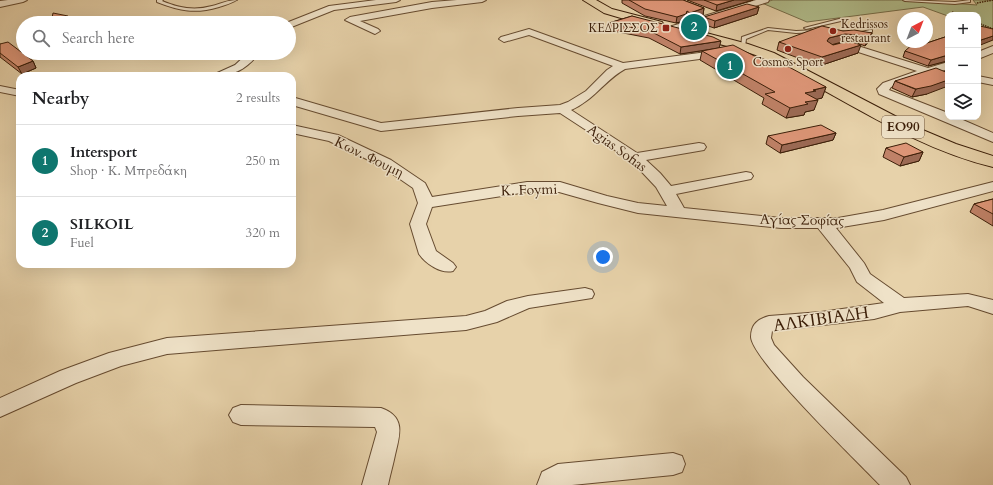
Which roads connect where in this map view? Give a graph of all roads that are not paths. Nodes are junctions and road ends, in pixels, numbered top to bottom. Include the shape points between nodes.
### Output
1 (23, 0) edge
2 (161, 0) edge
3 (235, 0) edge
4 (396, 0) edge
5 (414, 0) edge
6 (482, 0) edge
7 (588, 0) edge
8 (766, 0) edge
9 (905, 0) edge
10 (960, 0) edge
11 (936, 1) edge
12 (968, 1) edge
13 (0, 4) edge
14 (432, 5) junction
15 (701, 10) edge
16 (714, 16) junction
17 (839, 20) dead end
18 (296, 22) edge
19 (806, 28) junction
20 (672, 29) junction
21 (768, 29) junction
22 (375, 31) dead end
23 (815, 31) junction
24 (870, 31) edge
25 (825, 33) edge
26 (847, 36) edge
27 (504, 39) dead end
28 (743, 47) junction
29 (831, 49) edge
30 (993, 49) edge
31 (981, 55) edge
32 (981, 57) edge
33 (993, 59) edge
34 (246, 60) edge
35 (622, 66) junction
36 (945, 66) edge
37 (228, 72) edge
38 (927, 72) junction
39 (945, 75) edge
40 (981, 80) edge
41 (993, 82) edge
42 (0, 89) edge
43 (16, 92) edge
44 (296, 101) edge
45 (562, 109) junction
46 (296, 130) edge
47 (993, 138) edge
48 (699, 147) dead end
49 (635, 158) junction
50 (993, 162) edge
51 (746, 176) dead end
52 (993, 186) edge
53 (667, 191) junction
54 (426, 203) junction
55 (678, 212) junction
56 (823, 223) junction
57 (447, 267) dead end
58 (585, 294) dead end
59 (900, 305) junction
60 (993, 308) edge
61 (0, 408) edge
62 (241, 415) dead end
63 (673, 464) dead end
64 (376, 485) edge
65 (550, 485) edge
66 (897, 485) edge

1 - 13 street
2 - 3 lane via 158,1 190,12
4 - 18 street via 332,8
5 - 14 street
6 - 14 street
7 - 20 main road, ΕΟ90 via 608,11
8 - 16 street
9 - 11 lane
10 - 12 lane
11 - 12 lane
14 - 22 street via 350,20
15 - 16 street
16 - 20 street
17 - 19 lane
19 - 21 lane
19 - 23 lane
20 - 28 main road, ΕΟ90
21 - 23 lane
21 - 28 lane via 744,38
23 - 25 lane
24 - 26 lane
27 - 35 street via 529,32
28 - 35 street via 707,55
28 - 50 main road, ΕΟ90 via 769,56 805,74 912,132
29 - 38 street via 851,46
30 - 31 street
32 - 33 street
34 - 37 street
35 - 45 street via 611,72 590,93
36 - 38 street
38 - 39 street
38 - 47 street via 887,85 883,92
40 - 41 street
42 - 43 street
44 - 45 street via 381,127
45 - 49 street, Agias Sofias
46 - 54 street, Κων. Φουμη via 332,138 386,163 420,186
48 - 49 street
49 - 53 street, Agias Sofias
51 - 53 street
52 - 56 street, Αγίας Σοφίας via 884,215
53 - 55 street, Agias Sofias
54 - 55 street, K. Foymi via 527,187 560,187 638,208
54 - 57 street via 418,224 425,246 428,254
55 - 56 street, Αγίας Σοφίας via 781,223
56 - 59 street via 858,267 863,278
58 - 61 street via 528,302 490,317 466,323 167,346 116,359
59 - 60 street, ΑΛΚΙΒΙΑΔΗ via 968,300
59 - 66 street, ΑΛΚΙΒΙΑΔΗ via 874,312 769,323 762,328 760,338 766,349 795,383
62 - 64 street via 381,418 387,424 389,432
63 - 65 street via 558,475 551,480

